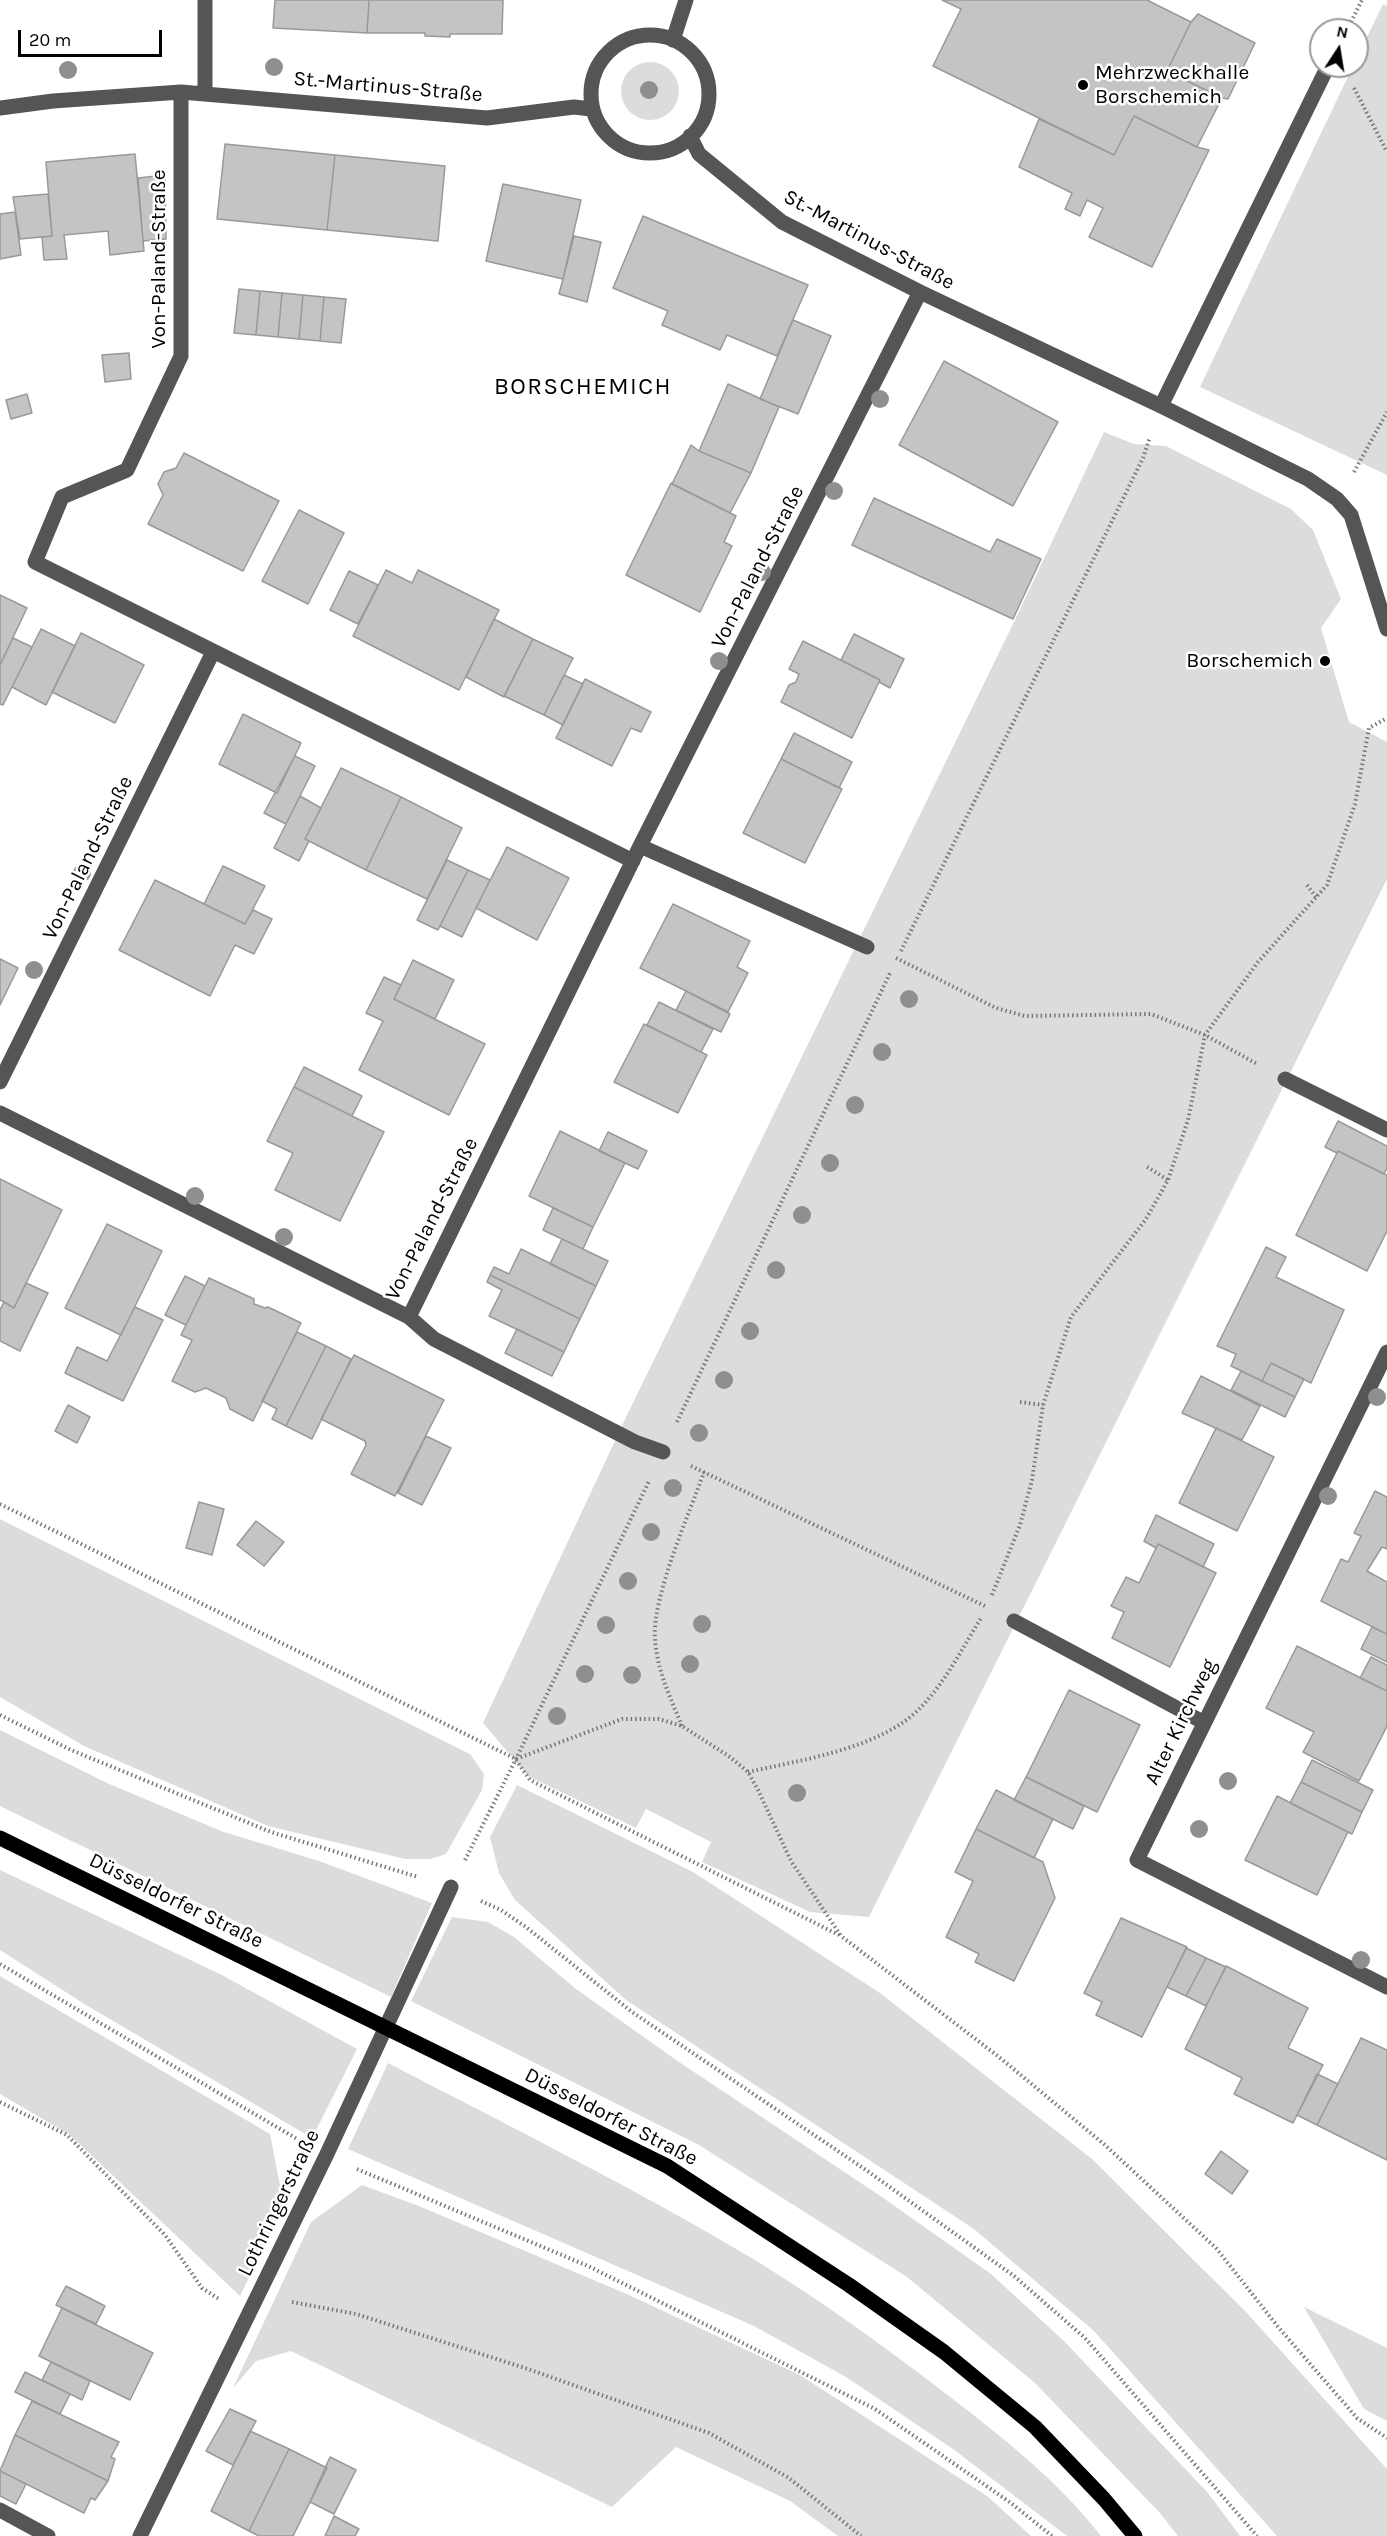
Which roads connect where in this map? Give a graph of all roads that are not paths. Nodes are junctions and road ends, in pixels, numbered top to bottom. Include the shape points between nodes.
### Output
1 (205, 0) edge
2 (686, 0) edge
3 (673, 40) junction
4 (1322, 78) edge
5 (181, 92) junction
6 (205, 93) junction
7 (0, 108) edge
8 (591, 109) junction
9 (690, 136) junction
10 (921, 292) junction
11 (1161, 406) junction
12 (1387, 629) edge
13 (213, 652) junction
14 (640, 846) junction
15 (633, 861) junction
16 (867, 946) road end
17 (1285, 1079) road end
18 (0, 1082) edge
19 (0, 1113) edge
20 (1387, 1130) edge
21 (409, 1317) junction
22 (1387, 1352) edge
23 (663, 1452) road end
24 (1014, 1621) road end
25 (1203, 1722) junction
26 (0, 1838) edge
27 (451, 1887) road end
28 (1387, 1987) edge
29 (0, 2510) edge
30 (48, 2536) edge
31 (140, 2536) edge
32 (1135, 2536) edge

1 - 6 street
2 - 3 street
3 - 8 street via 644,35 613,48 594,75
3 - 9 street via 697,59 708,83 707,110
4 - 11 street
5 - 6 street, St.-Martinus-Straße
5 - 7 street, St.-Martinus-Straße
5 - 13 street, Von-Paland-Straße via 181,356 127,470 62,497 35,562
6 - 8 street, St.-Martinus-Straße via 487,118 574,107
8 - 9 street via 606,132 628,149 656,152 670,149
9 - 10 street, St.-Martinus-Straße via 699,154 782,222
10 - 11 street, St.-Martinus-Straße
10 - 14 street, Von-Paland-Straße
11 - 12 street, St.-Martinus-Straße via 1308,479 1337,499 1351,515
13 - 15 street, Von-Paland-Straße
13 - 18 street, Von-Paland-Straße
14 - 15 street, Von-Paland-Straße
14 - 16 street
15 - 21 street, Von-Paland-Straße
17 - 20 street
19 - 21 street, Von-Paland-Straße
21 - 23 street via 434,1339 635,1442
22 - 25 street, Alter Kirchweg
24 - 25 street
25 - 28 street, Alter Kirchweg via 1137,1860
26 - 32 main road, Düsseldorfer Straße via 667,2166 944,2352 1035,2427
27 - 31 street, Lothringerstraße via 326,2156
29 - 30 street

